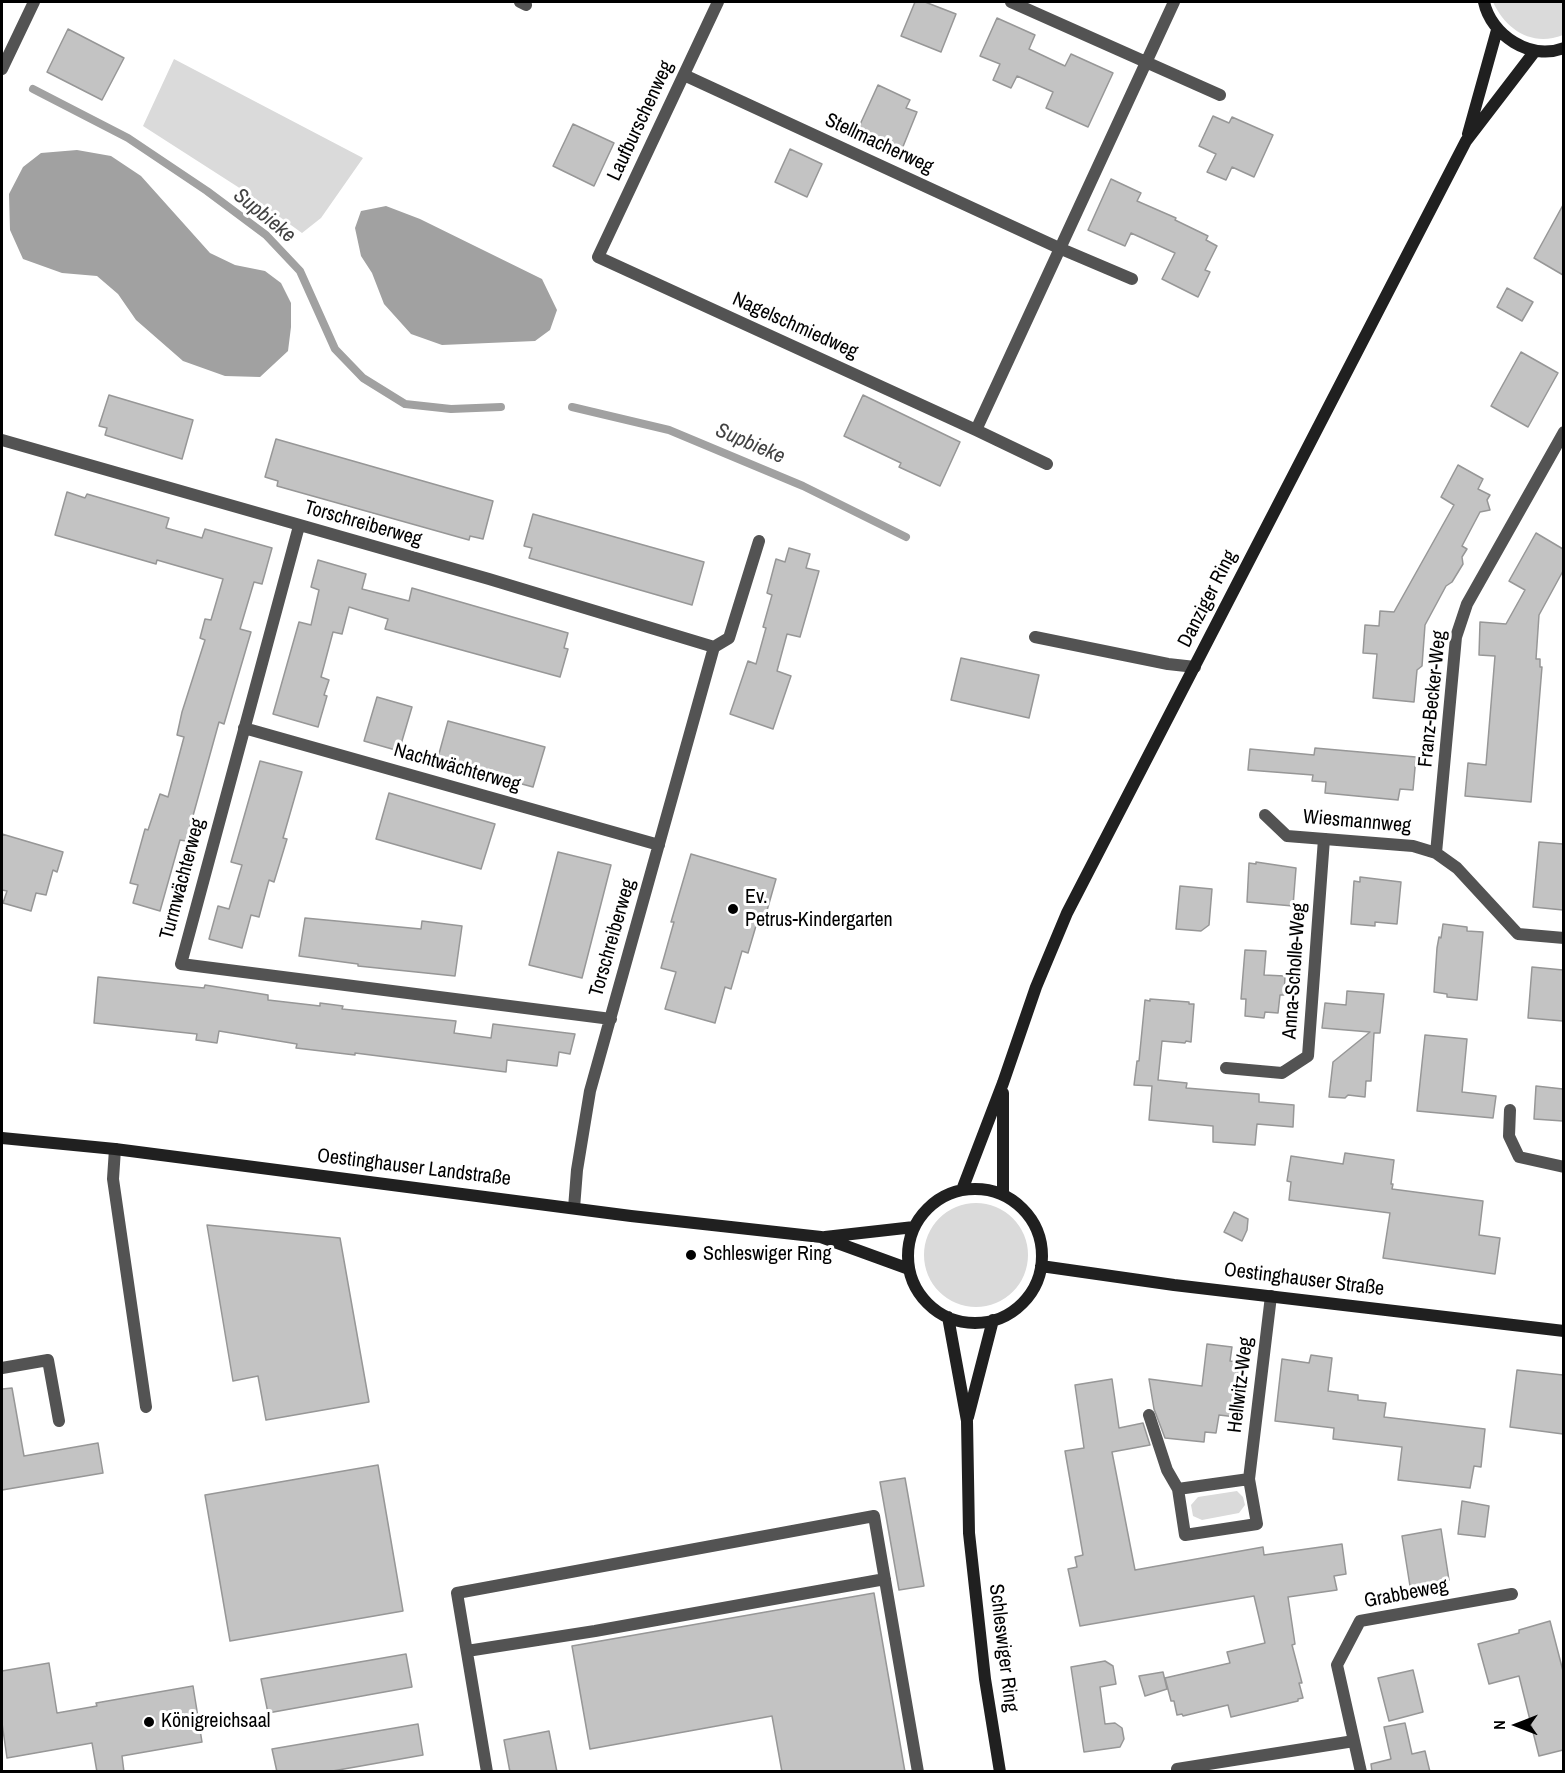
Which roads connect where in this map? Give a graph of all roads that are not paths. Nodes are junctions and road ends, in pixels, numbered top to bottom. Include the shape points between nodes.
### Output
1 (34, 2) edge
2 (718, 2) edge
3 (1011, 2) edge
4 (1174, 2) edge
5 (1484, 2) edge
6 (1497, 30) junction
7 (1563, 48) edge
8 (1535, 51) junction
9 (1146, 63) junction
10 (2, 69) edge
11 (684, 75) junction
12 (1220, 95) dead end
13 (1466, 141) junction
14 (1059, 248) junction
15 (598, 257) joint
16 (1132, 279) dead end
17 (976, 430) junction
18 (1563, 432) edge
19 (2, 440) edge
20 (1047, 464) dead end
21 (299, 526) junction
22 (759, 541) dead end
23 (1035, 637) dead end
24 (714, 647) junction
25 (1195, 667) junction
26 (244, 728) junction
27 (1264, 815) dead end
28 (1324, 838) junction
29 (659, 845) junction
30 (1436, 853) junction
31 (1563, 938) edge
32 (611, 1018) junction
33 (1226, 1068) dead end
34 (1003, 1083) junction
35 (1510, 1110) dead end
36 (2, 1138) edge
37 (115, 1149) junction
38 (1563, 1167) edge
39 (962, 1190) junction
40 (1003, 1195) junction
41 (574, 1208) junction
42 (914, 1227) junction
43 (821, 1237) junction
44 (1041, 1266) junction
45 (909, 1269) junction
46 (1272, 1296) junction
47 (948, 1317) junction
48 (993, 1320) junction
49 (1563, 1331) edge
50 (2, 1368) edge
51 (146, 1407) dead end
52 (1149, 1415) dead end
53 (59, 1421) dead end
54 (967, 1421) junction
55 (1249, 1479) junction
56 (1178, 1490) junction
57 (885, 1579) junction
58 (1512, 1594) dead end
59 (467, 1651) junction
60 (1354, 1741) junction
61 (1177, 1768) dead end
62 (487, 1772) edge
63 (918, 1772) edge
64 (1000, 1772) edge
65 (1361, 1772) edge

1 - 10 street
2 - 11 street, Laufburschenweg
3 - 9 street
4 - 9 street
5 - 6 main road
6 - 8 main road via 1513,43
6 - 13 main road, Danziger Ring
7 - 8 main road
8 - 13 main road, Danziger Ring
9 - 12 street
9 - 14 street
11 - 14 street, Stellmacherweg
11 - 15 street, Laufburschenweg
13 - 25 main road, Danziger Ring
14 - 16 street, Stellmacherweg
14 - 17 street
15 - 17 street, Nagelschmiedweg
17 - 20 street, Nagelschmiedweg
18 - 30 street, Franz-Becker-Weg via 1467,604 1456,638
19 - 21 street, Torschreiberweg
21 - 24 street, Torschreiberweg
21 - 26 street, Turmwächterweg
22 - 24 street, Torschreiberweg via 729,639
23 - 25 street
24 - 29 street, Torschreiberweg
25 - 34 main road, Danziger Ring via 1067,914 1036,987
26 - 29 street, Nachtwächterweg
26 - 32 street, Turmwächterweg via 181,964
27 - 28 street, Wiesmannweg via 1287,836
28 - 30 street, Wiesmannweg via 1413,846
28 - 33 street, Anna-Scholle-Weg via 1308,1056 1282,1073
29 - 32 street, Torschreiberweg
30 - 31 street, Wiesmannweg via 1457,868 1518,934
32 - 41 street, Torschreiberweg via 590,1091
34 - 39 main road, Danziger Ring
34 - 40 main road, Danziger Ring
35 - 38 street via 1509,1136 1519,1157
36 - 37 main road, Oestinghauser Landstraße
37 - 41 main road, Oestinghauser Landstraße
37 - 51 street via 113,1179
39 - 40 main road via 982,1189
39 - 42 main road via 942,1197
40 - 44 main road via 1021,1207 1034,1224 1041,1244
41 - 43 main road, Oestinghauser Landstraße
42 - 43 main road, Oestinghauser Landstraße
42 - 45 main road via 908,1247
43 - 45 main road, Oestinghauser Landstraße
44 - 46 main road, Oestinghauser Straße
44 - 48 main road via 1032,1290 1016,1309
45 - 47 main road via 916,1289 930,1306
46 - 49 main road, Oestinghauser Straße
46 - 55 street, Hellwitz-Weg
47 - 48 main road via 968,1323
47 - 54 main road, Schleswiger Ring
48 - 54 main road, Schleswiger Ring
50 - 53 street via 48,1360
52 - 56 street via 1167,1470
54 - 64 main road, Schleswiger Ring via 969,1533
55 - 56 street
55 - 56 street, Hellwitz-Weg via 1257,1524 1195,1534 1185,1535
57 - 59 street
57 - 59 street via 874,1516 457,1593
57 - 63 street
58 - 60 street, Grabbeweg via 1360,1621 1337,1665
59 - 62 street
60 - 61 street
60 - 65 street, Grabbeweg

